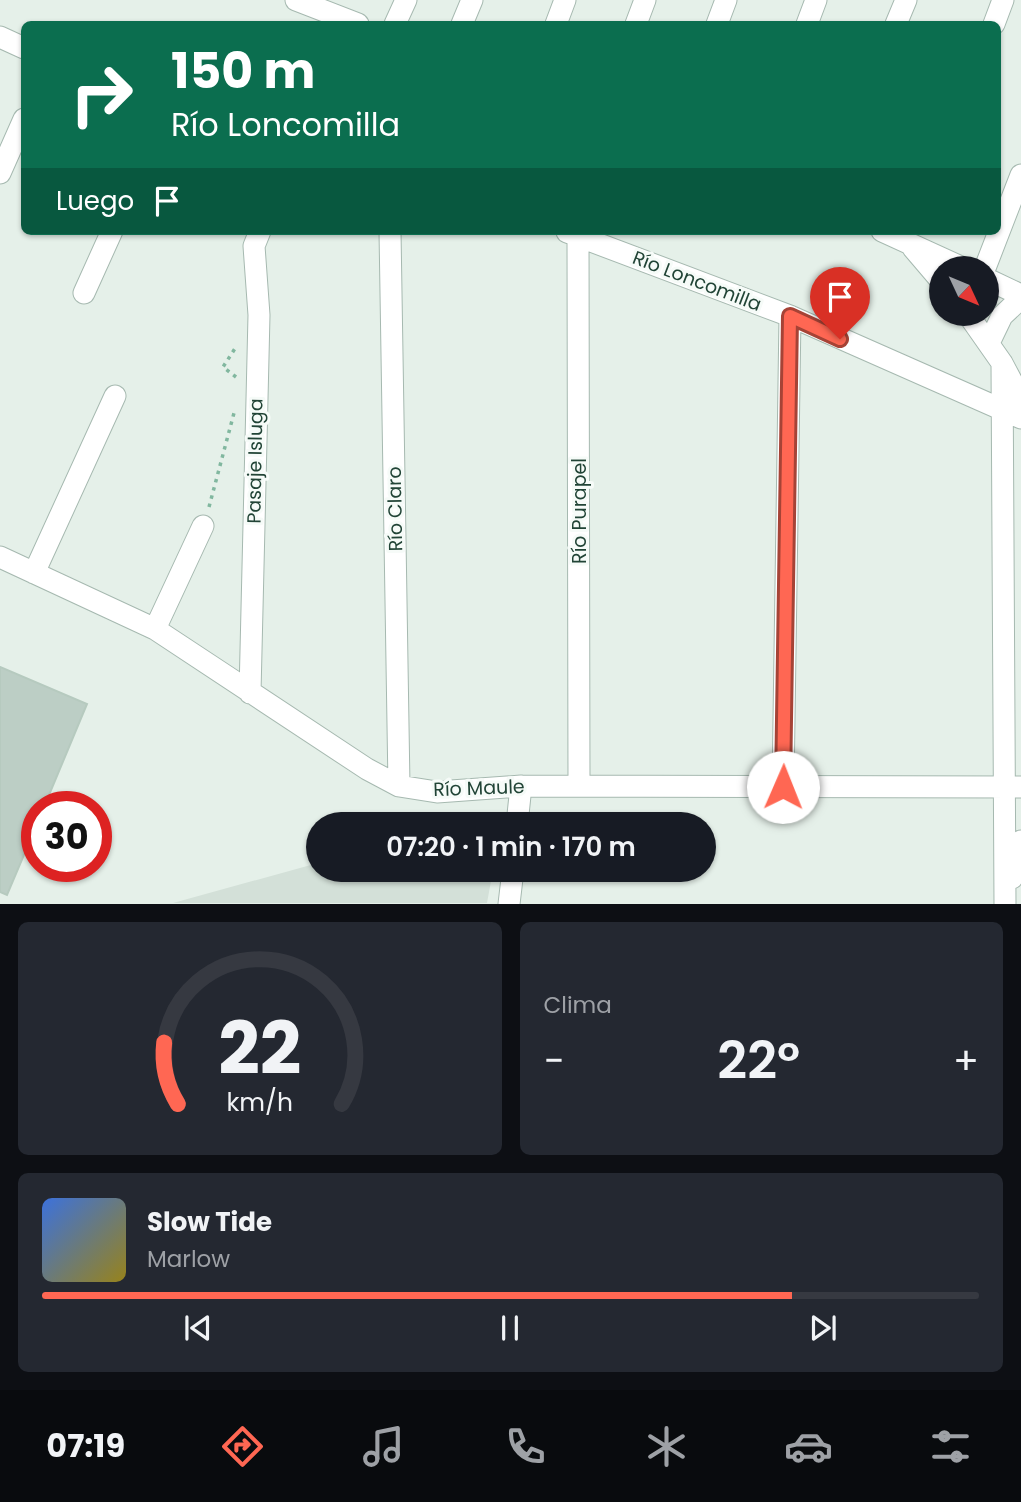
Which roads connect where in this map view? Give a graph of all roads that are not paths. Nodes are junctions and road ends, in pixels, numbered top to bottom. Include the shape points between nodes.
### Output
1 (296, 0) edge
2 (406, 0) edge
3 (472, 0) edge
4 (565, 0) edge
5 (645, 0) edge
6 (726, 0) edge
7 (816, 0) edge
8 (906, 0) edge
9 (1003, 0) edge
10 (350, 21) edge
11 (397, 21) edge
12 (463, 21) edge
13 (557, 21) edge
14 (637, 21) edge
15 (718, 21) edge
16 (808, 21) edge
17 (897, 21) edge
18 (994, 21) edge
19 (0, 37) edge
20 (21, 47) edge
21 (21, 126) edge
22 (0, 173) edge
23 (1021, 175) edge
24 (1001, 227) edge
25 (110, 235) edge
26 (258, 235) edge
27 (390, 235) edge
28 (572, 235) edge
29 (577, 235) edge
30 (998, 235) edge
31 (909, 236) edge
32 (943, 256) edge
33 (990, 256) edge
34 (929, 264) edge
35 (999, 285) edge
36 (84, 293) dead end
37 (1021, 296) edge
38 (790, 316) junction
39 (977, 326) edge
40 (989, 343) junction
41 (115, 396) dead end
42 (1015, 410) edge
43 (203, 526) road end
44 (0, 557) edge
45 (34, 573) junction
46 (155, 629) junction
47 (250, 693) junction
48 (399, 786) junction
49 (521, 786) junction
50 (579, 786) junction
51 (783, 787) junction
52 (1012, 787) edge
53 (518, 812) edge
54 (1021, 843) edge
55 (512, 882) edge
56 (509, 904) edge
57 (1005, 904) edge

1 - 10 street
2 - 11 street
3 - 12 street
4 - 13 street
5 - 14 street
6 - 15 street
7 - 16 street
8 - 17 street
9 - 18 street
19 - 20 street
21 - 22 street
23 - 24 street
25 - 36 street
26 - 47 street, Pasaje Isluga via 254,246 259,315
27 - 48 street, Río Claro
28 - 50 street, Río Purapel
29 - 38 street, Río Loncomilla
30 - 33 street
31 - 32 street
31 - 34 street
35 - 37 street
37 - 40 street via 1002,316
38 - 42 street, Río Loncomilla
38 - 51 street
39 - 40 street
40 - 42 street via 1002,363
41 - 45 street
42 - 52 street
43 - 46 street
44 - 45 street, Río Maule
45 - 46 street, Río Maule
46 - 47 street, Río Maule
47 - 48 street, Río Maule
48 - 49 street, Río Maule via 437,792
49 - 50 street, Río Maule
49 - 53 street
50 - 51 street, Río Maule
51 - 52 street, Río Maule
52 - 57 street
54 - 57 street
55 - 56 street

